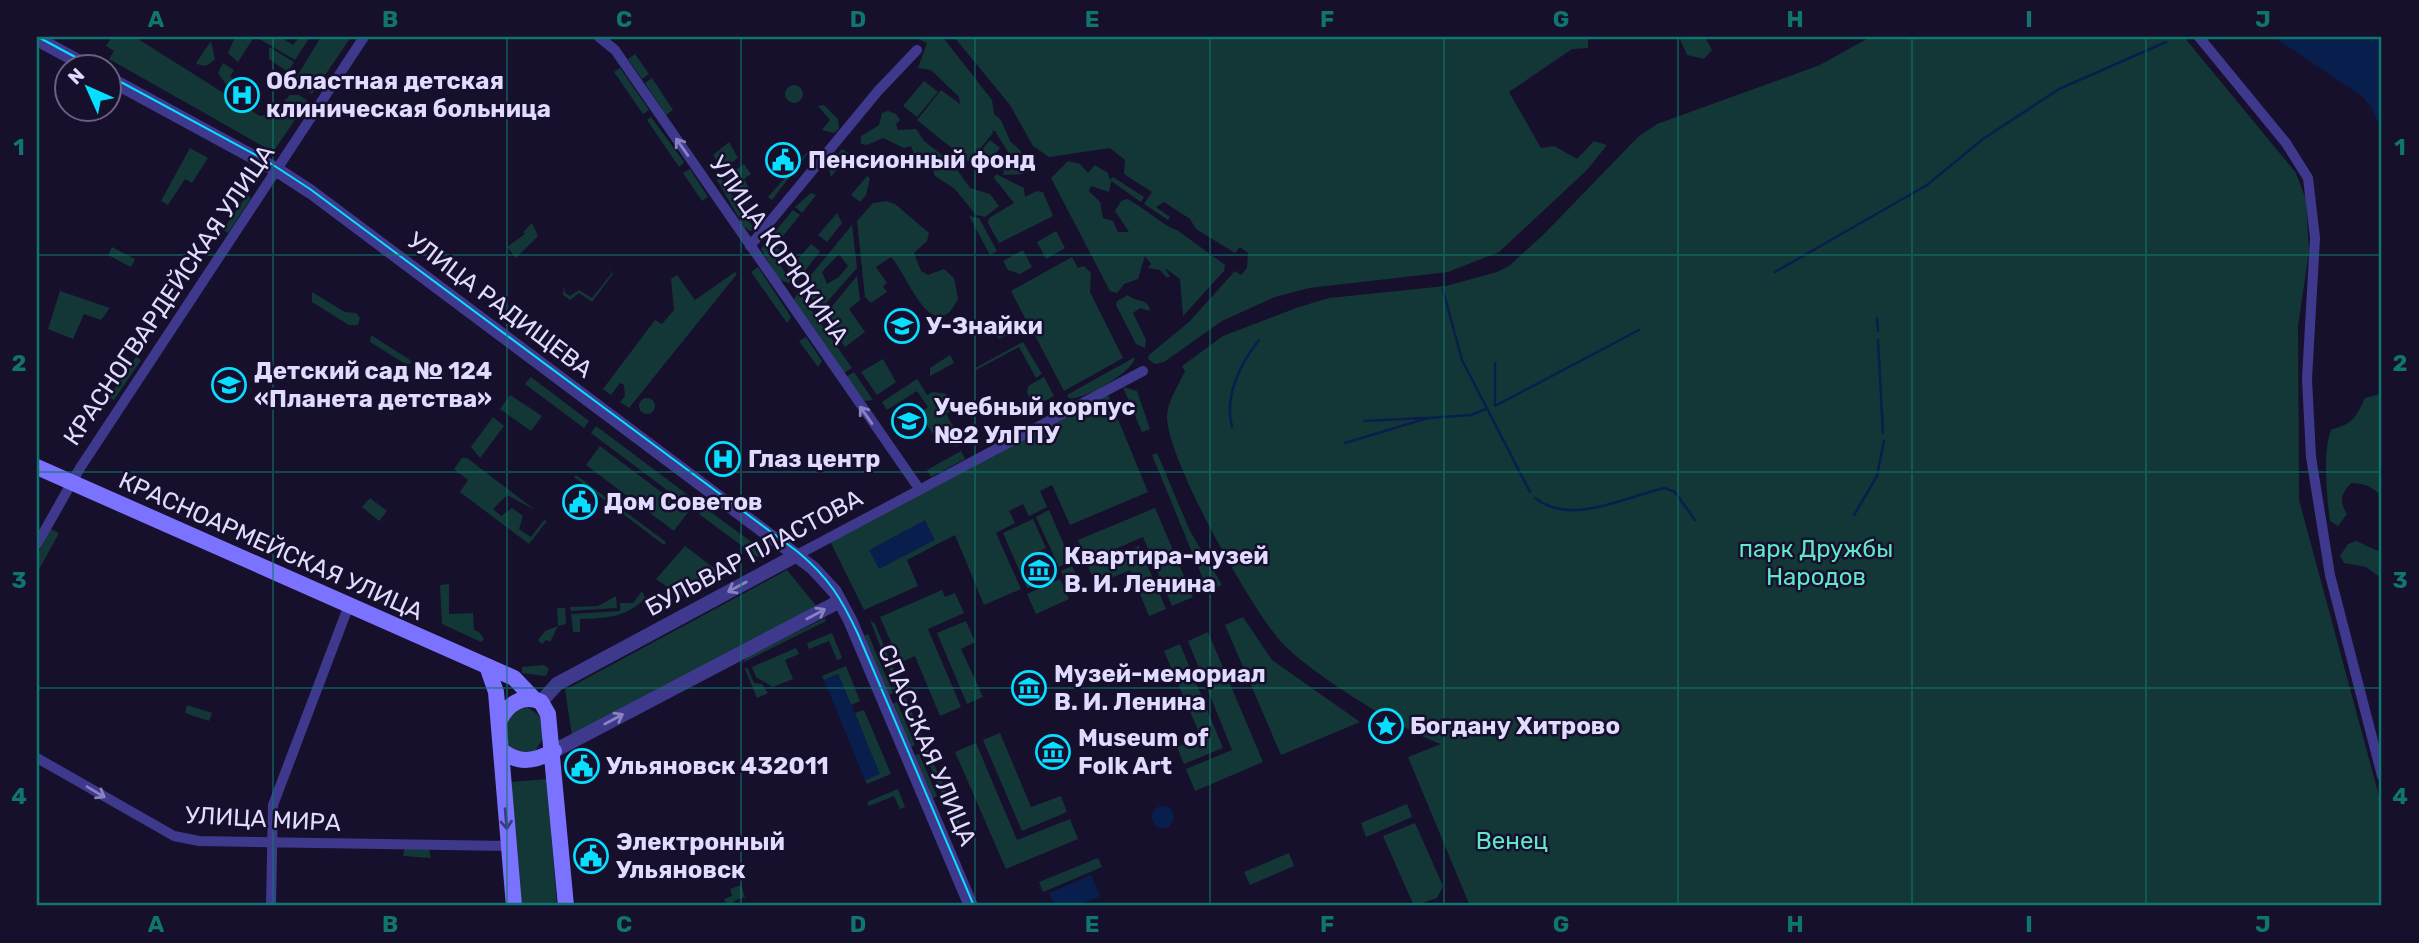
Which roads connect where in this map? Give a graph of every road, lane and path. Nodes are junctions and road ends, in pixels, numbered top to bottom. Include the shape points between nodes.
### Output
1 (364, 37) edge
2 (599, 37) edge
3 (2199, 37) edge
4 (37, 39) edge
5 (917, 50) dead end
6 (61, 52) edge
7 (122, 86) edge
8 (277, 170) junction
9 (750, 246) junction
10 (1143, 371) dead end
11 (37, 467) edge
12 (70, 482) junction
13 (920, 490) junction
14 (37, 544) edge
15 (797, 555) junction
16 (840, 601) junction
17 (349, 605) junction
18 (487, 666) junction
19 (538, 701) junction
20 (499, 722) junction
21 (501, 751) junction
22 (554, 751) junction
23 (37, 758) edge
24 (2382, 776) edge
25 (271, 840) junction
26 (509, 846) junction
27 (271, 906) edge
28 (513, 906) edge
29 (566, 906) edge
30 (971, 906) edge

1 - 8 street, КРАСНОГВАРДЕЙСКАЯ УЛИЦА
9 -> 2 street, УЛИЦА КОРЮКИНА via 615,50
3 - 24 street via 2286,143 2308,178 2315,238 2308,379 2311,457 2330,575
4 - 6 street
5 - 9 street
7 - 8 street, УЛИЦА РАДИЩЕВА
8 - 12 street, КРАСНОГВАРДЕЙСКАЯ УЛИЦА
8 - 15 street, УЛИЦА РАДИЩЕВА
13 -> 9 street, УЛИЦА КОРЮКИНА
10 - 13 street, БУЛЬВАР ПЛАСТОВА
11 - 12 main road, КРАСНОАРМЕЙСКАЯ УЛИЦА
12 - 14 street, КРАСНОГВАРДЕЙСКАЯ УЛИЦА
12 - 17 main road, КРАСНОАРМЕЙСКАЯ УЛИЦА
13 - 15 street, БУЛЬВАР ПЛАСТОВА
15 - 16 street, УЛИЦА РАДИЩЕВА via 829,584
15 -> 19 street, БУЛЬВАР ПЛАСТОВА via 557,684
22 -> 16 street
16 - 30 street, СПАССКАЯ УЛИЦА
17 - 18 main road, КРАСНОАРМЕЙСКАЯ УЛИЦА
17 - 25 street via 277,792
18 - 19 main road, КРАСНОАРМЕЙСКАЯ УЛИЦА via 514,678
18 - 20 main road via 494,680
19 - 20 main road via 510,706
19 - 22 main road via 550,721
20 - 21 main road
21 - 22 main road via 520,761
21 -> 26 main road
22 - 29 main road
23 -> 25 street, УЛИЦА МИРА via 163,832 199,841
25 - 26 street, УЛИЦА МИРА
25 - 27 street
26 - 28 main road

